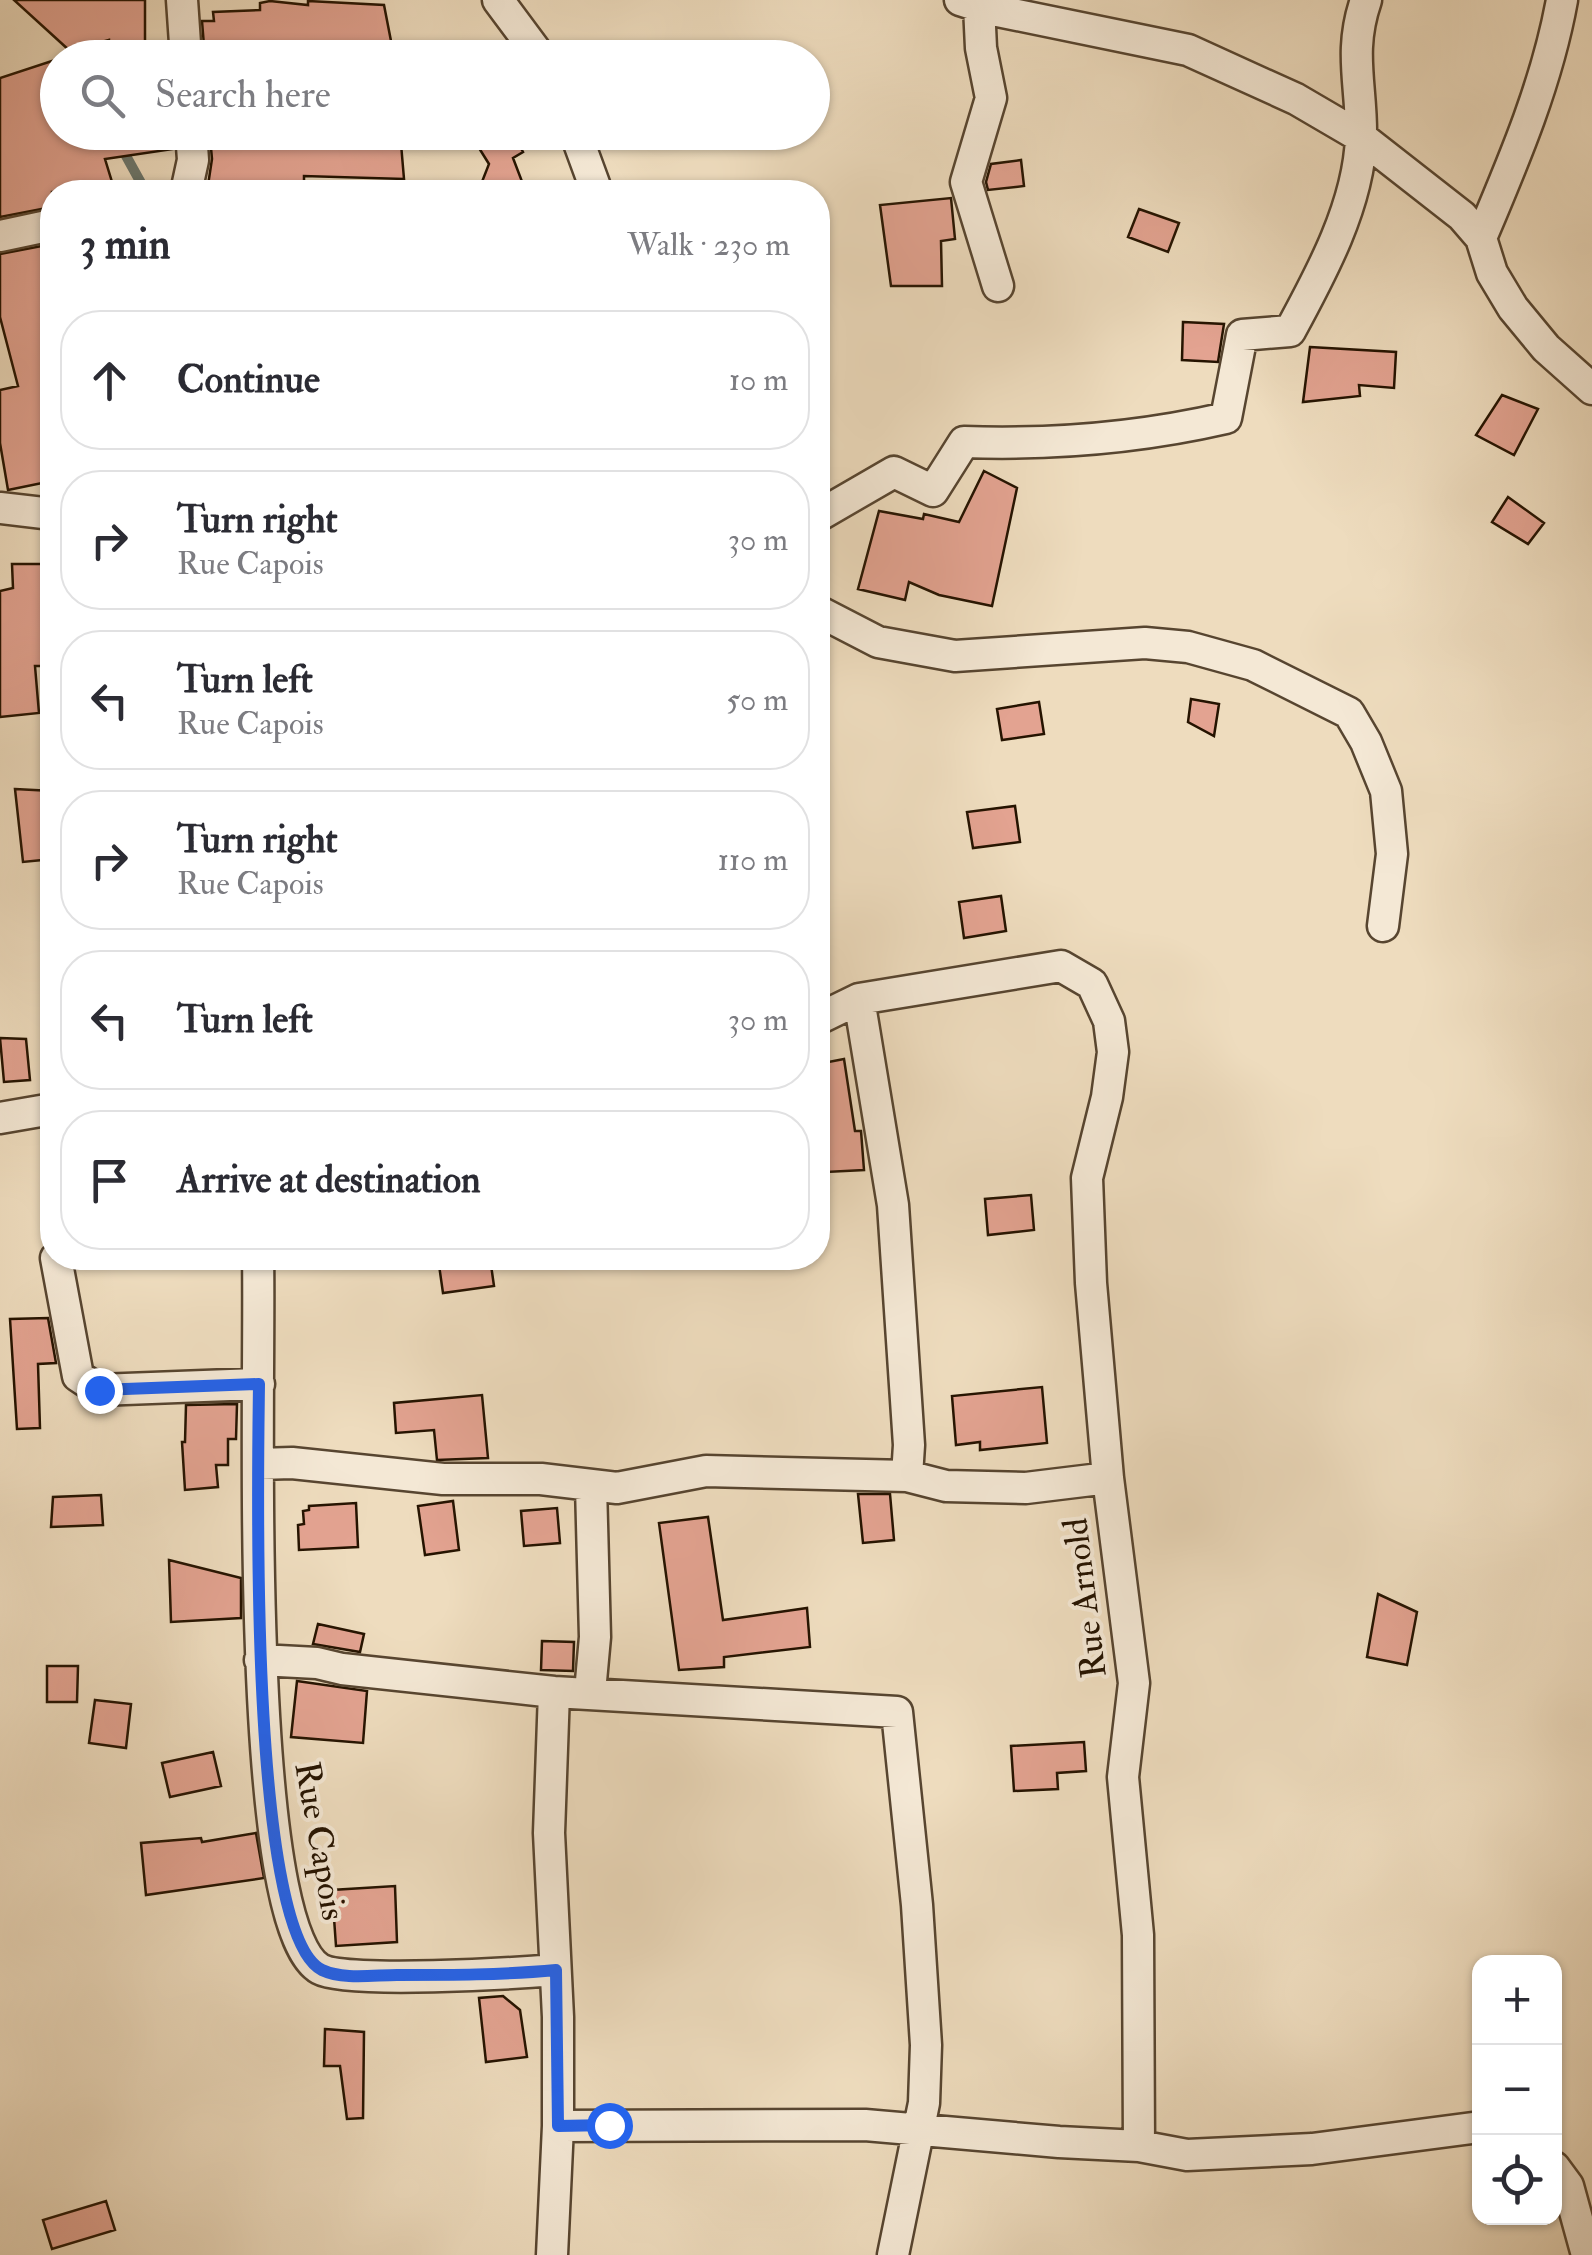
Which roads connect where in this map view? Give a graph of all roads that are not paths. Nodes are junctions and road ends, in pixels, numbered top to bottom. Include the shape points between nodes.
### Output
1 (182, 0) edge
2 (498, 0) edge
3 (1366, 0) edge
4 (1562, 0) edge
5 (970, 3) edge
6 (185, 40) edge
7 (527, 40) edge
8 (1360, 138) junction
9 (193, 150) edge
10 (582, 150) edge
11 (189, 180) edge
12 (593, 180) edge
13 (40, 228) edge
14 (0, 236) edge
15 (1481, 238) junction
16 (998, 286) dead end
17 (1592, 389) edge
18 (0, 508) edge
19 (830, 509) edge
20 (40, 513) edge
21 (830, 617) edge
22 (1383, 926) dead end
23 (860, 999) junction
24 (830, 1014) edge
25 (40, 1111) edge
26 (0, 1118) edge
27 (58, 1270) edge
28 (258, 1270) edge
29 (259, 1384) junction
30 (258, 1464) junction
31 (907, 1476) junction
32 (1108, 1478) junction
33 (591, 1486) junction
34 (260, 1660) junction
35 (554, 1692) junction
36 (590, 1692) junction
37 (556, 1970) junction
38 (558, 2126) junction
39 (917, 2128) junction
40 (1472, 2128) edge
41 (1139, 2146) junction
42 (1562, 2177) edge
43 (552, 2255) edge
44 (892, 2255) edge
45 (1587, 2255) edge

1 - 6 street
2 - 7 street
3 - 8 street via 1356,43
4 - 15 street via 1524,136
5 - 8 street via 1188,50 1296,99
5 - 16 street via 991,98 966,182
8 - 15 street
8 - 19 street via 1327,262 1290,331 1242,335 1226,418 1069,443 964,442 933,491 894,472
9 - 11 street
10 - 12 street
13 - 14 street
15 - 17 street via 1513,308
18 - 20 street
21 - 22 street via 878,642 956,656 1144,643 1188,647 1252,665 1349,713 1386,791 1392,854
23 - 24 street, Rue Arnold
23 - 31 street via 893,1206
23 - 32 street, Rue Arnold via 1061,966 1092,984 1109,1021 1113,1052 1087,1178
25 - 26 street
27 - 29 street via 78,1376 86,1384 99,1390
28 - 29 street, Rue Capois
29 - 30 street, Rue Capois
30 - 33 street
30 - 34 street, Rue Capois
31 - 32 street via 946,1486 1026,1488
31 - 33 street via 706,1471 617,1488
32 - 41 street, Rue Arnold via 1134,1683 1124,1777 1138,1934
33 - 36 street
34 - 35 street
34 - 37 street, Rue Capois via 268,1784 286,1899 300,1946 320,1969 348,1975
35 - 36 street
35 - 37 street via 549,1833
36 - 39 street via 897,1712 926,2044
37 - 38 street
38 - 39 street
38 - 43 street
39 - 41 street
39 - 44 street
40 - 41 street via 1294,2150 1187,2155
42 - 45 street

